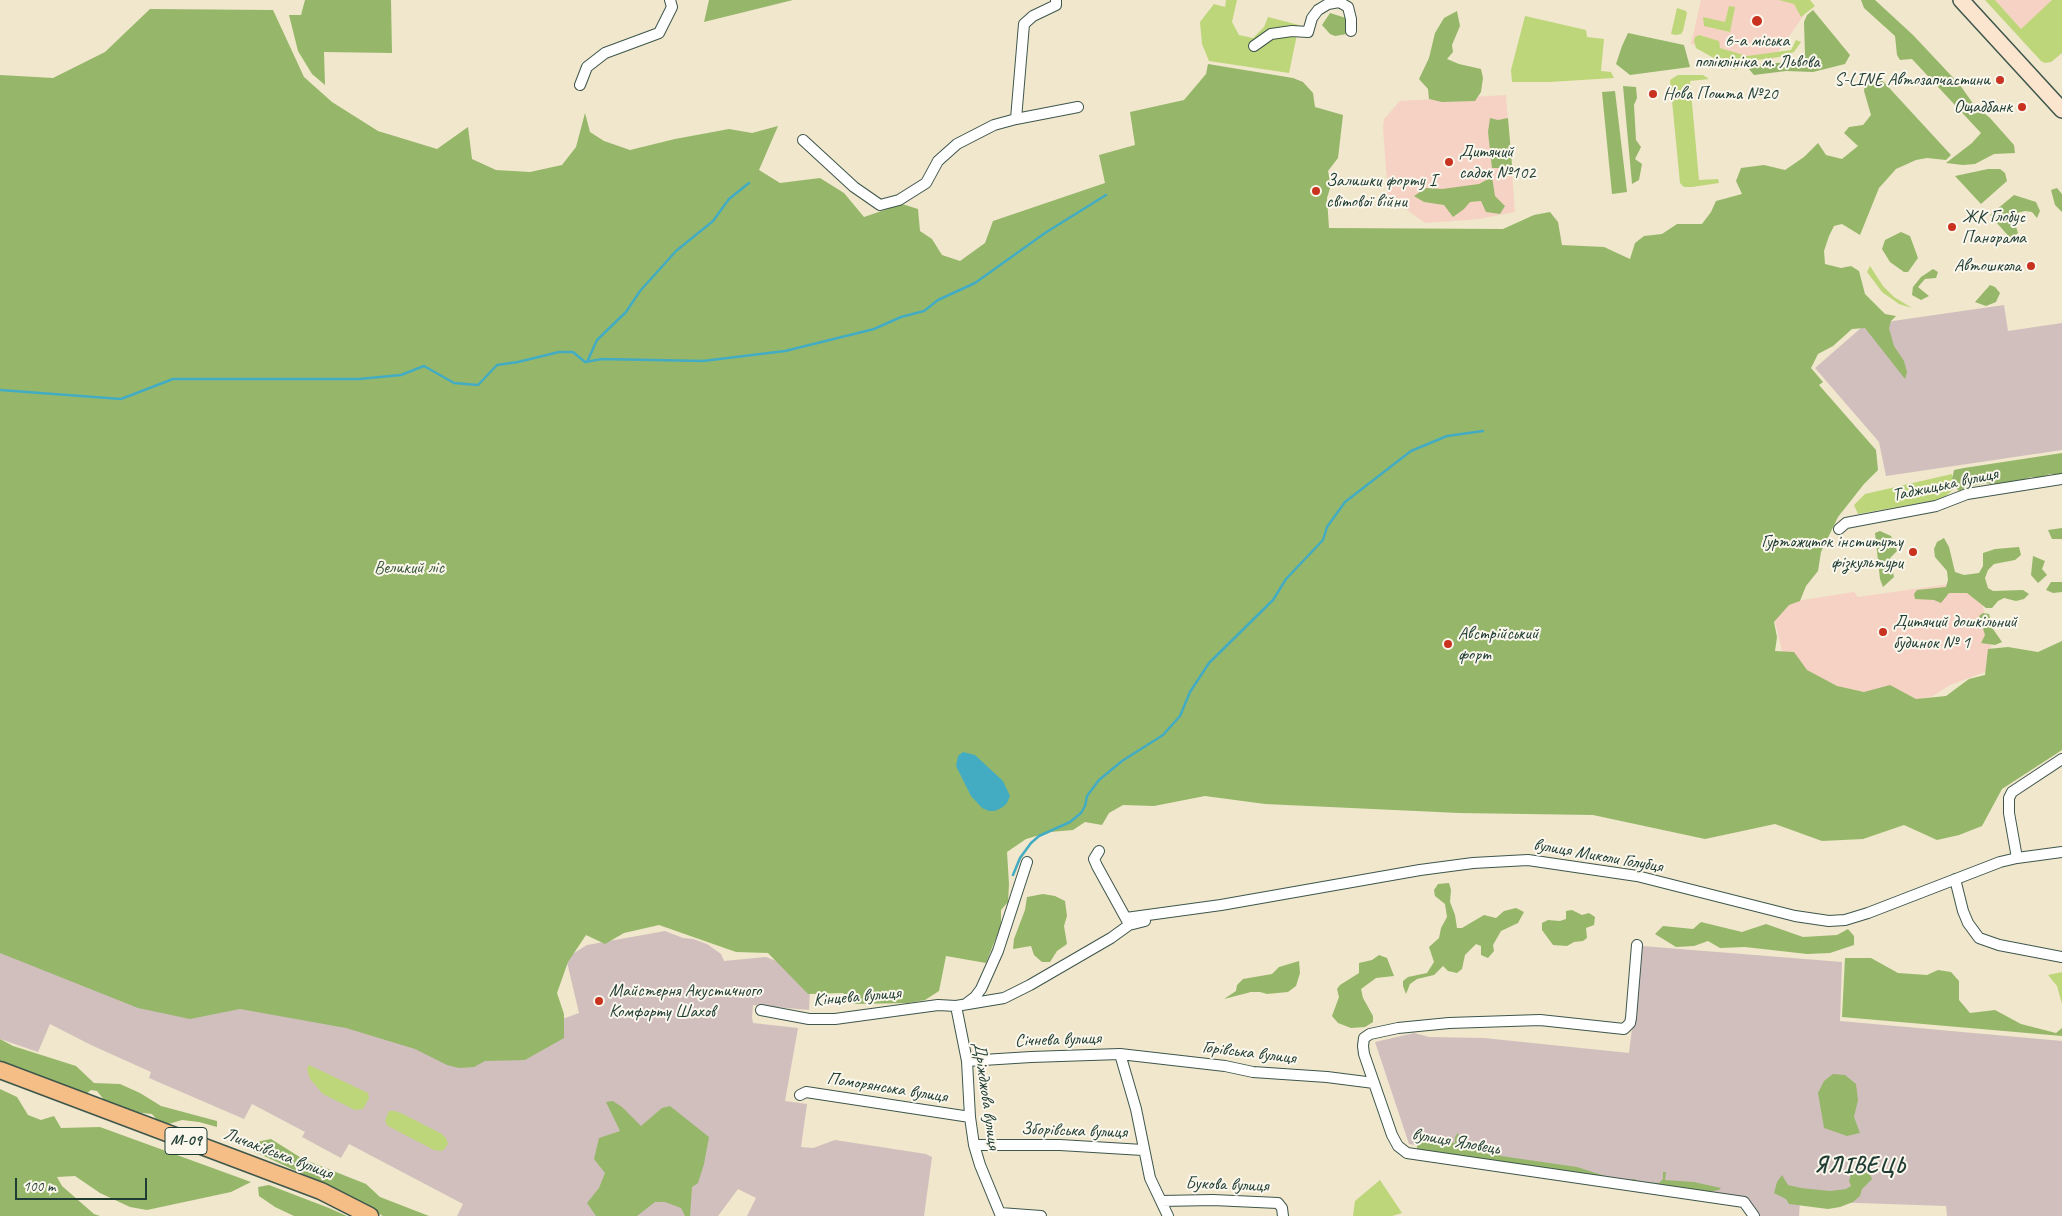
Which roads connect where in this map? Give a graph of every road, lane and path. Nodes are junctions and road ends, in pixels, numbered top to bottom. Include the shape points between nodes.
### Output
1 (670, 0) edge
2 (1056, 0) edge
3 (1961, 0) edge
4 (1340, 1) edge
5 (1351, 32) dead end
6 (1254, 46) dead end
7 (580, 85) dead end
8 (1078, 108) dead end
9 (2062, 110) edge
10 (1016, 119) junction
11 (803, 140) dead end
12 (2062, 479) edge
13 (1839, 529) dead end
14 (2062, 759) edge
15 (1099, 851) dead end
16 (2062, 852) edge
17 (2018, 858) junction
18 (1027, 862) dead end
19 (1954, 879) junction
20 (1128, 922) junction
21 (1637, 945) dead end
22 (2062, 958) edge
23 (956, 1006) junction
24 (761, 1010) dead end
25 (1120, 1054) junction
26 (967, 1061) junction
27 (0, 1070) edge
28 (1374, 1083) junction
29 (800, 1095) dead end
30 (970, 1117) junction
31 (974, 1145) junction
32 (1143, 1150) junction
33 (1161, 1201) junction
34 (1000, 1214) edge
35 (370, 1216) edge
36 (1042, 1216) edge
37 (1168, 1216) edge
38 (1282, 1216) edge
39 (1754, 1216) edge

1 - 7 street via 672,6 659,33 605,52 587,67
2 - 10 street via 1056,5 1024,24
3 - 9 main road
4 - 5 street via 1348,7
4 - 6 street via 1318,10 1308,32 1271,34
8 - 10 street
10 - 11 street via 994,124 956,144 938,161 926,183 899,200 880,205 854,187
12 - 13 street, Таджицька вулиця via 1966,494 1936,506 1846,523
14 - 17 street via 2012,792 2010,814
15 - 20 street via 1094,858 1097,866
16 - 17 street, вулиця Миколи Голубця
17 - 19 street, вулиця Миколи Голубця
18 - 23 street, Кінцева вулиця via 1005,933 981,989 967,1003
19 - 20 street, вулиця Миколи Голубця via 1868,913 1828,921 1637,876 1510,860 1420,870
19 - 22 street via 1968,923 1979,938 1989,943
20 - 23 street, Кінцева вулиця via 1111,938 1015,994
21 - 28 street, вулиця Яловець via 1631,1018 1624,1029 1540,1020 1449,1023 1378,1031 1364,1038 1362,1046
23 - 24 street, Кінцева вулиця via 938,1005 835,1019
23 - 26 street, Дріжджова вулиця
25 - 26 street, Січнева вулиця
25 - 28 street, Горівська вулиця via 1253,1072
25 - 32 street via 1136,1109
26 - 30 street, Дріжджова вулиця
27 - 35 main road, Личаківська вулиця / М-09 via 320,1191
28 - 39 street, вулиця Яловець via 1392,1136 1407,1154 1744,1202
29 - 30 street, Поморянська вулиця via 806,1092
30 - 31 street, Дріжджова вулиця
31 - 32 street, Зборівська вулиця via 1060,1145
31 - 34 street, Дріжджова вулиця
32 - 33 street via 1150,1178
33 - 37 street
33 - 38 street, Букова вулиця via 1278,1203
34 - 36 street

